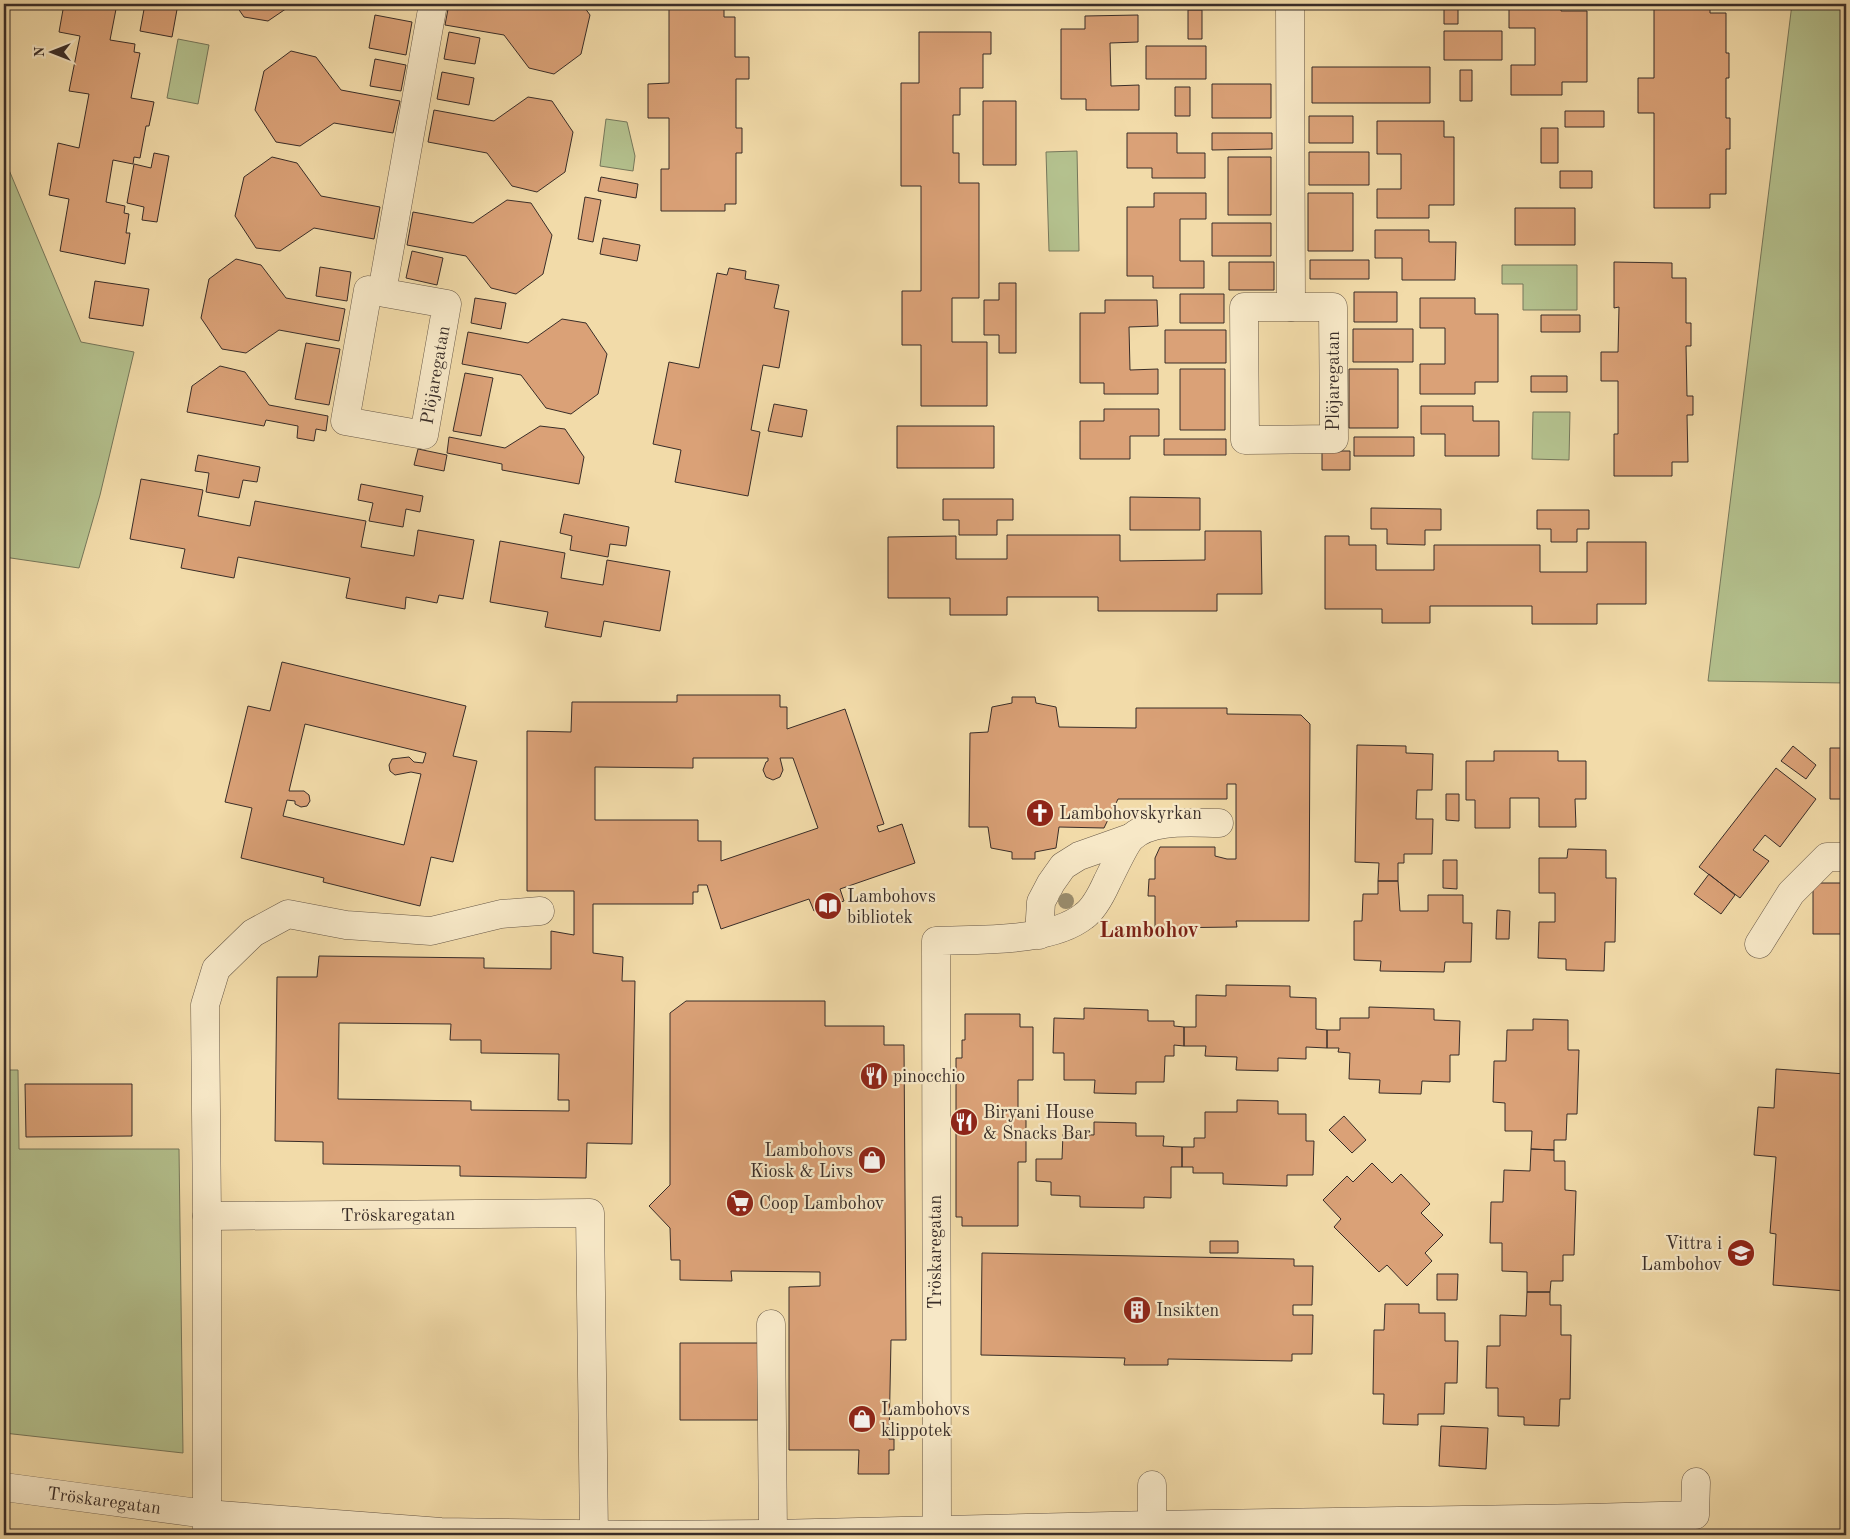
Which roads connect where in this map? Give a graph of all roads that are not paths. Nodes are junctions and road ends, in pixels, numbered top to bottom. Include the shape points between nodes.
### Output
1 (432, 4) edge
2 (1290, 4) edge
3 (382, 292) junction
4 (1291, 307) junction
5 (1219, 823) dead end
6 (1130, 838) junction
7 (1846, 857) edge
8 (540, 911) dead end
9 (1039, 935) junction
10 (1759, 944) dead end
11 (207, 1216) junction
12 (771, 1324) dead end
13 (1696, 1482) dead end
14 (1152, 1485) dead end
15 (4, 1487) edge
16 (206, 1525) edge
17 (1152, 1525) junction
18 (937, 1530) junction
19 (1211, 1530) edge
20 (773, 1534) junction
21 (594, 1535) edge

1 - 3 street
2 - 4 street
3 - 3 street, Plöjaregatan via 368,290 345,421 424,435 448,304
4 - 4 street, Plöjaregatan via 1244,307 1244,440 1334,439 1333,307
5 - 6 street via 1170,823 1148,828
6 - 9 street via 1086,915 1069,926
6 - 9 street via 1079,856 1063,866 1041,902
7 - 10 street via 1827,857 1791,893
8 - 11 street via 501,914 431,931 346,925 288,914 253,934 216,969 205,1005
9 - 18 street, Tröskaregatan via 936,941
11 - 16 street
11 - 21 street, Tröskaregatan via 590,1213
12 - 20 street
13 - 19 street, Tröskaregatan via 1695,1515
14 - 17 street
15 - 16 street, Tröskaregatan
16 - 21 street, Tröskaregatan
17 - 18 street, Tröskaregatan
17 - 19 street, Tröskaregatan
18 - 20 street, Tröskaregatan
20 - 21 street, Tröskaregatan

